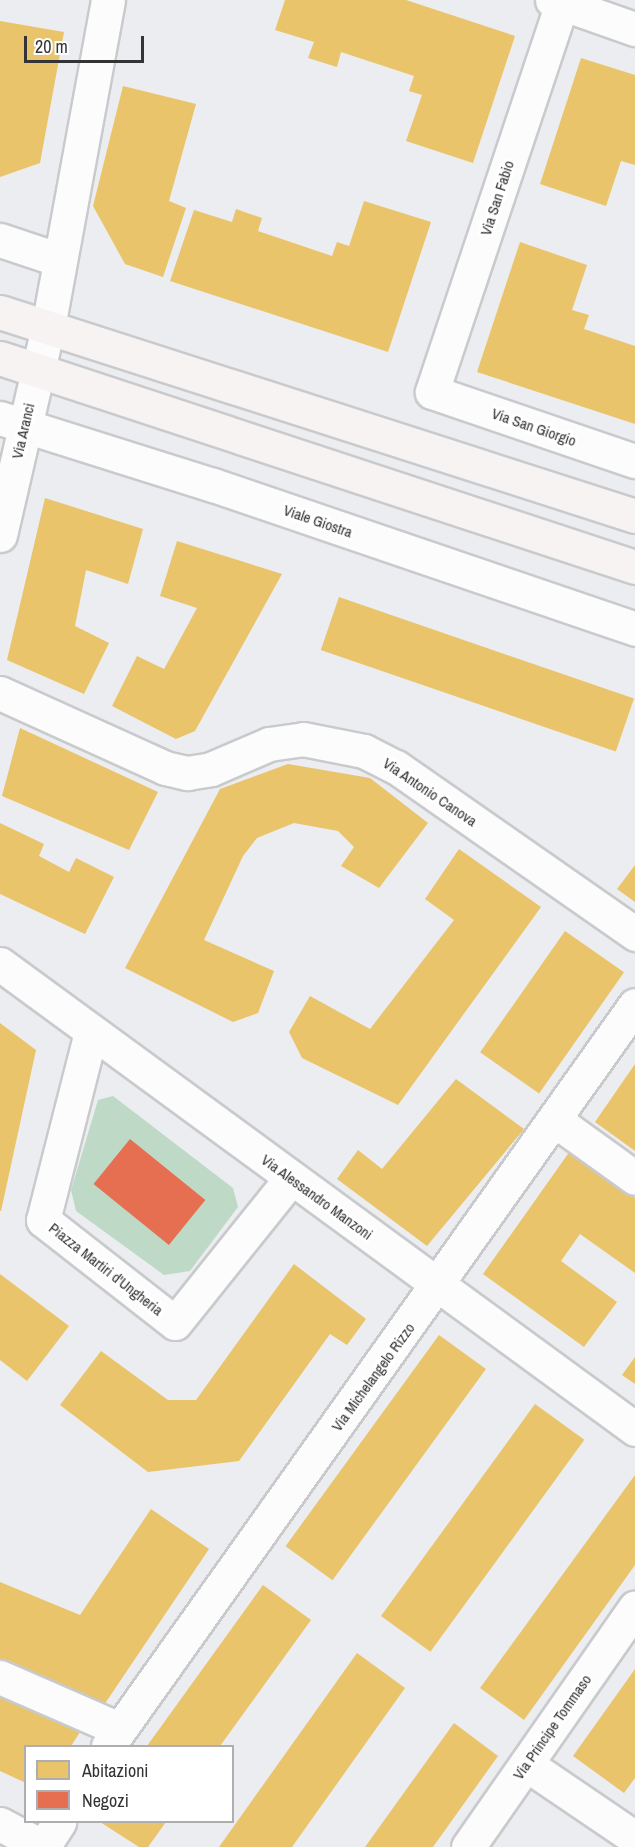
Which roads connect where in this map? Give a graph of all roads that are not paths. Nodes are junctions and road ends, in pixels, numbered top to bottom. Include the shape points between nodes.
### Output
1 (108, 0) edge
2 (557, 2) edge
3 (635, 29) edge
4 (0, 240) edge
5 (60, 260) junction
6 (0, 312) edge
7 (48, 327) junction
8 (0, 358) edge
9 (37, 370) junction
10 (432, 393) joint
11 (12, 422) edge
12 (635, 461) edge
13 (635, 516) edge
14 (0, 535) edge
15 (635, 567) edge
16 (635, 629) edge
17 (0, 693) edge
18 (635, 934) edge
19 (0, 964) edge
20 (635, 1005) edge
21 (91, 1032) junction
22 (556, 1121) junction
23 (291, 1178) junction
24 (635, 1178) edge
25 (438, 1286) junction
26 (635, 1429) edge
27 (635, 1608) edge
28 (0, 1677) edge
29 (113, 1738) edge
30 (526, 1764) junction
31 (58, 1823) edge
32 (0, 1824) edge
33 (635, 1838) edge
34 (43, 1847) edge
35 (468, 1847) edge

1 - 5 street, Via Aranci
2 - 3 street
2 - 10 street, Via San Fabio
4 - 5 street
5 - 7 street, Via Aranci
6 - 7 main road
7 - 9 street, Via Aranci
7 - 13 main road
8 - 9 main road
9 - 11 street, Via Aranci
9 - 15 main road
10 - 12 street, Via San Giorgio
11 - 14 street, Via Aranci
11 - 16 street, Viale Giostra
17 - 18 street, Via Antonio Canova via 165,768 187,772 211,769 268,744 303,739 364,751 396,766
19 - 21 street, Via Alessandro Manzoni
20 - 22 street, Via Michelangelo Rizzo
21 - 23 street, Via Alessandro Manzoni
21 - 23 street, Piazza Martiri d'Ungheria via 43,1220 175,1323
22 - 24 street
22 - 25 street, Via Michelangelo Rizzo
23 - 25 street, Via Alessandro Manzoni
25 - 26 street, Via Alessandro Manzoni
25 - 29 street, Via Michelangelo Rizzo
27 - 30 street, Via Principe Tommaso
28 - 29 street
30 - 33 street
30 - 35 street, Via Principe Tommaso
31 - 34 street
32 - 34 street

